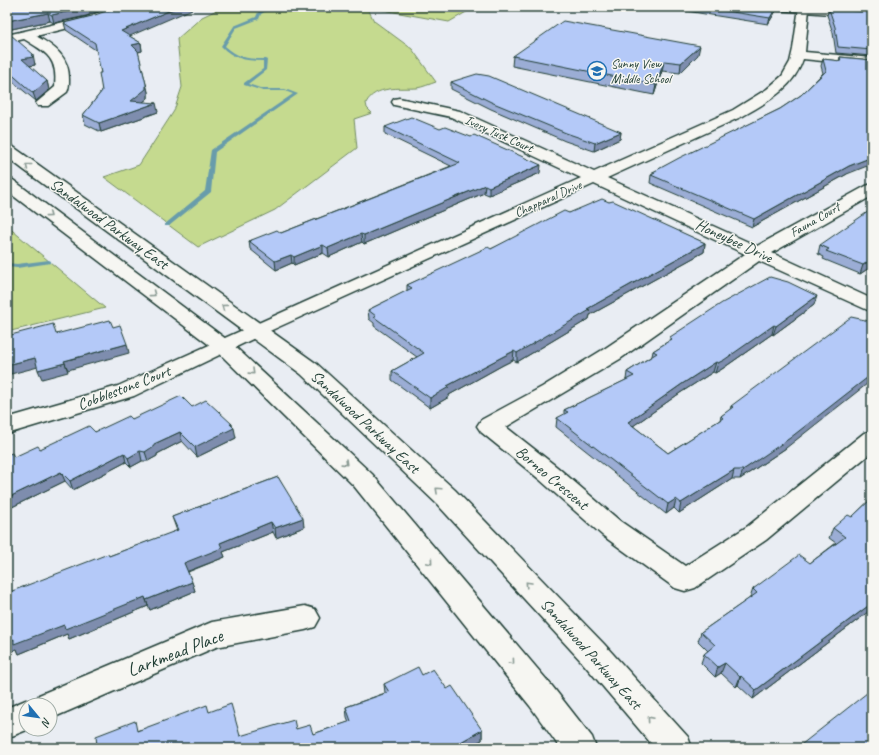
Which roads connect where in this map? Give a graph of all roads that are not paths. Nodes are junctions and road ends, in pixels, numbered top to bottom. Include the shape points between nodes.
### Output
1 (126, 7) edge
2 (778, 7) edge
3 (803, 10) junction
4 (872, 14) edge
5 (27, 35) junction
6 (7, 39) edge
7 (798, 55) junction
8 (872, 62) edge
9 (399, 102) dead end
10 (43, 103) dead end
11 (7, 149) edge
12 (595, 178) junction
13 (7, 183) edge
14 (872, 189) edge
15 (759, 253) junction
16 (872, 306) edge
17 (239, 338) junction
18 (7, 426) edge
19 (872, 439) edge
20 (305, 618) dead end
21 (58, 702) edge
22 (18, 718) edge
23 (7, 723) edge
24 (580, 748) edge
25 (676, 748) edge

1 - 5 street via 89,20
2 - 3 street
3 - 4 street
3 - 7 street, Chapparal Drive
5 - 6 street
5 - 10 street via 60,60 64,74 62,89
7 - 8 street
7 - 12 street, Chapparal Drive via 787,78 769,95
9 - 12 street, Ivory Tusk Court via 455,114
17 -> 11 street, Sandalwood Parkway East
12 - 15 street, Honeybee Drive
12 - 17 street, Chapparal Drive
13 -> 17 street, Sandalwood Parkway East
14 - 15 street, Fauna Court
15 - 16 street, Honeybee Drive
15 - 19 street, Borneo Crescent via 612,354 489,426 611,528 685,580 757,533
17 - 18 street, Cobblestone Court via 111,396
17 -> 24 street, Sandalwood Parkway East via 363,480 541,696
25 -> 17 street, Sandalwood Parkway East via 593,653 446,497 309,369
20 - 21 street, Larkmead Place via 212,635
22 - 23 street

